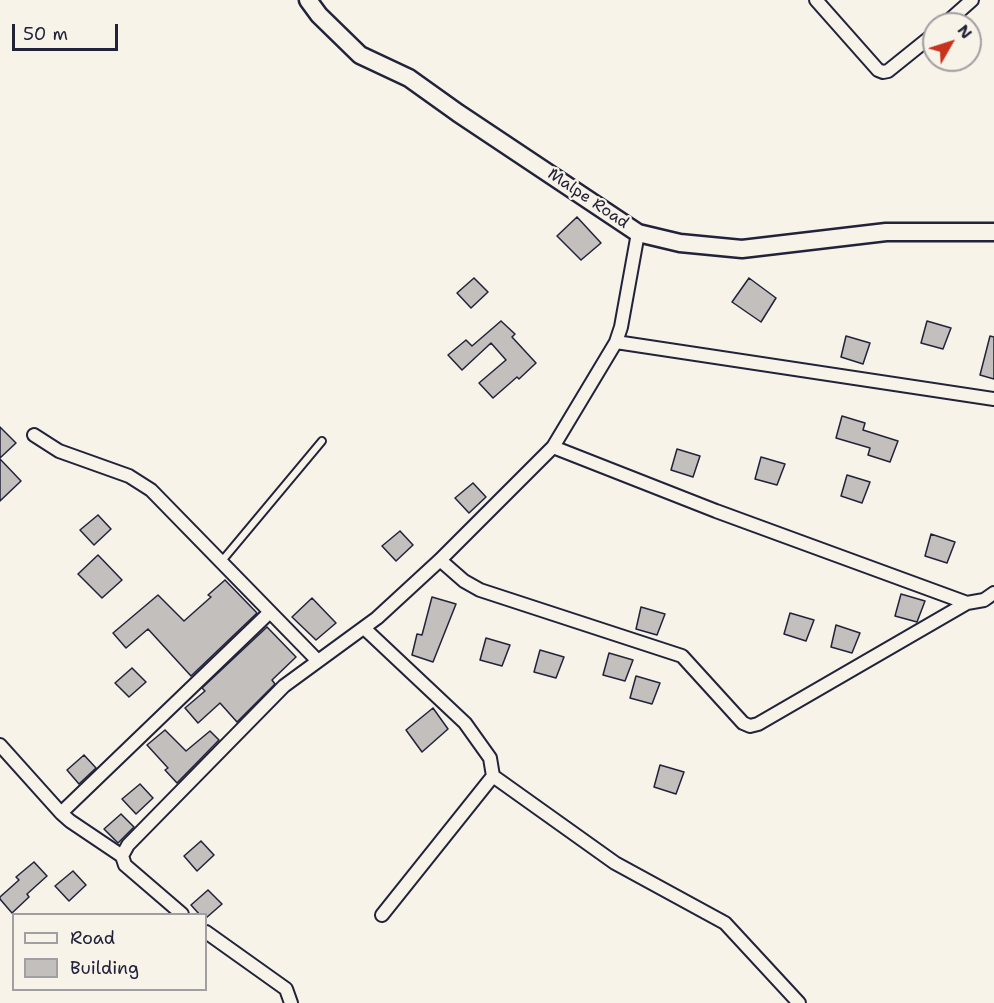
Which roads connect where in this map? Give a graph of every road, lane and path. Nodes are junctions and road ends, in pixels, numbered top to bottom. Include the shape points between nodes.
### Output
1 (308, 0) edge
2 (972, 0) edge
3 (818, 1) edge
4 (958, 12) edge
5 (922, 44) edge
6 (994, 232) edge
7 (638, 233) junction
8 (616, 342) junction
9 (994, 399) edge
10 (34, 435) dead end
11 (322, 441) dead end
12 (553, 447) junction
13 (440, 560) junction
14 (221, 562) junction
15 (994, 593) edge
16 (967, 603) junction
17 (270, 612) junction
18 (364, 628) junction
19 (317, 660) junction
20 (0, 745) edge
21 (493, 776) junction
22 (61, 813) junction
23 (122, 856) junction
24 (180, 913) edge
25 (382, 915) dead end
26 (207, 933) edge
27 (291, 1003) edge
28 (799, 1003) edge

1 - 7 street, Malpe Road via 360,55 409,78
2 - 4 street
3 - 5 street via 883,72
6 - 7 street, Malpe Road via 886,232 742,249 680,243
7 - 8 street
8 - 9 street
8 - 12 street
10 - 14 street via 59,451 140,482
11 - 14 lane
12 - 13 street
12 - 16 street
13 - 16 street via 480,590 682,656 750,726
13 - 18 street
14 - 17 street
15 - 16 street via 984,600
17 - 19 street
17 - 22 street
18 - 19 street
18 - 21 street via 465,723 490,758
19 - 23 street via 284,686 128,845
20 - 22 street
21 - 25 street
21 - 28 street via 615,863 725,923
22 - 23 street
23 - 24 street via 125,865
26 - 27 street via 286,989

